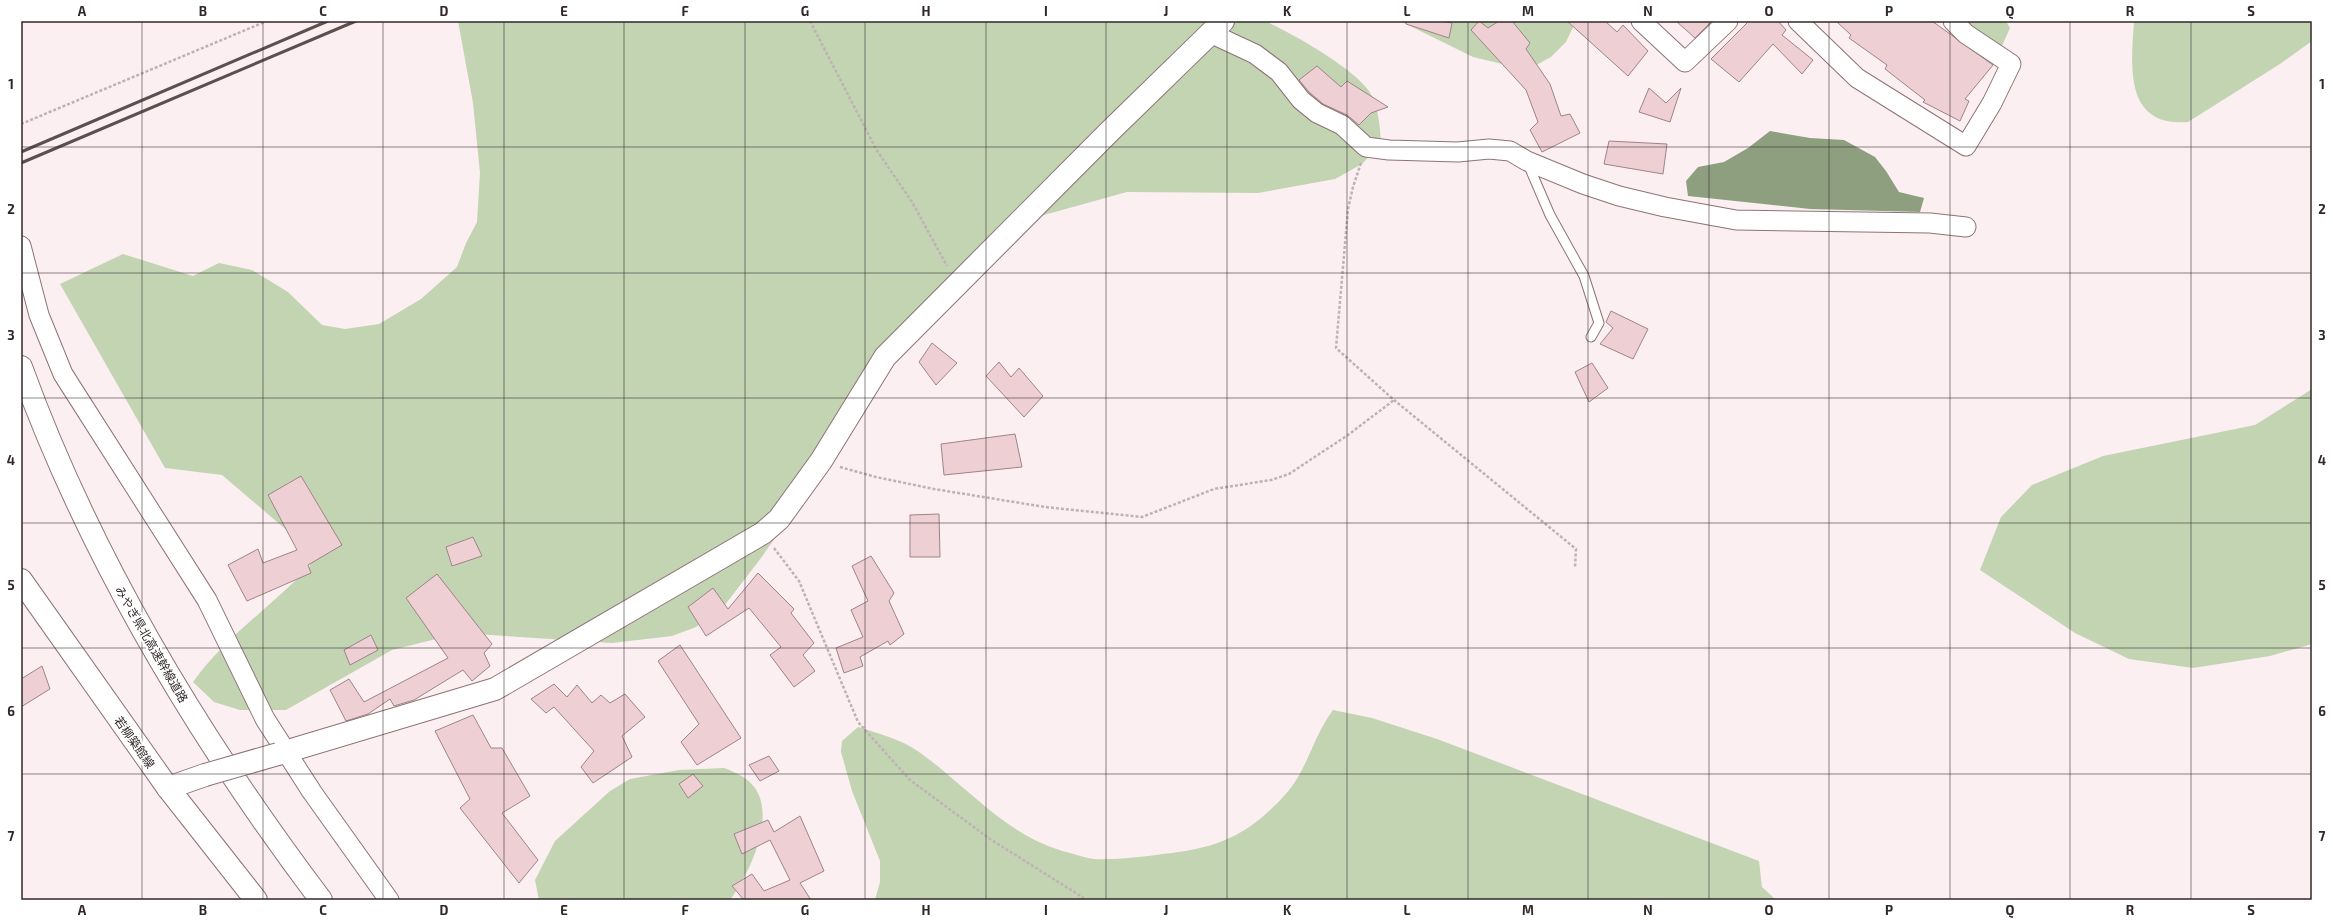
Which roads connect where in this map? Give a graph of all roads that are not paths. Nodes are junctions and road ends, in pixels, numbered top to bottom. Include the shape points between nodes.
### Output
1 (1641, 21) edge
2 (1728, 21) edge
3 (1798, 21) edge
4 (1953, 21) edge
5 (1217, 27) edge
6 (1527, 161) junction
7 (1966, 227) dead end
8 (21, 246) edge
9 (1591, 337) dead end
10 (21, 367) edge
11 (22, 583) edge
12 (282, 753) junction
13 (168, 788) junction
14 (256, 900) edge
15 (322, 900) edge
16 (389, 900) edge

1 - 2 street via 1686,62
3 - 4 street via 1857,78 1966,146 1992,103 2010,64 1966,34
5 - 6 street via 1279,72 1317,113 1342,125 1366,147 1458,152 1489,149 1510,151
5 - 12 street via 957,284 886,358 821,461 780,519 763,533 495,689
6 - 7 street via 1619,196 1736,220 1930,223
6 - 9 lane via 1550,215 1584,276 1599,323
8 - 12 street via 39,315 63,374 207,600
10 - 15 street, みやぎ県北高速幹線道路 via 76,499 146,636 215,751 266,826
11 - 13 street, 若柳築館線
12 - 13 street, bridge
12 - 16 street
13 - 14 street, 若柳築館線

